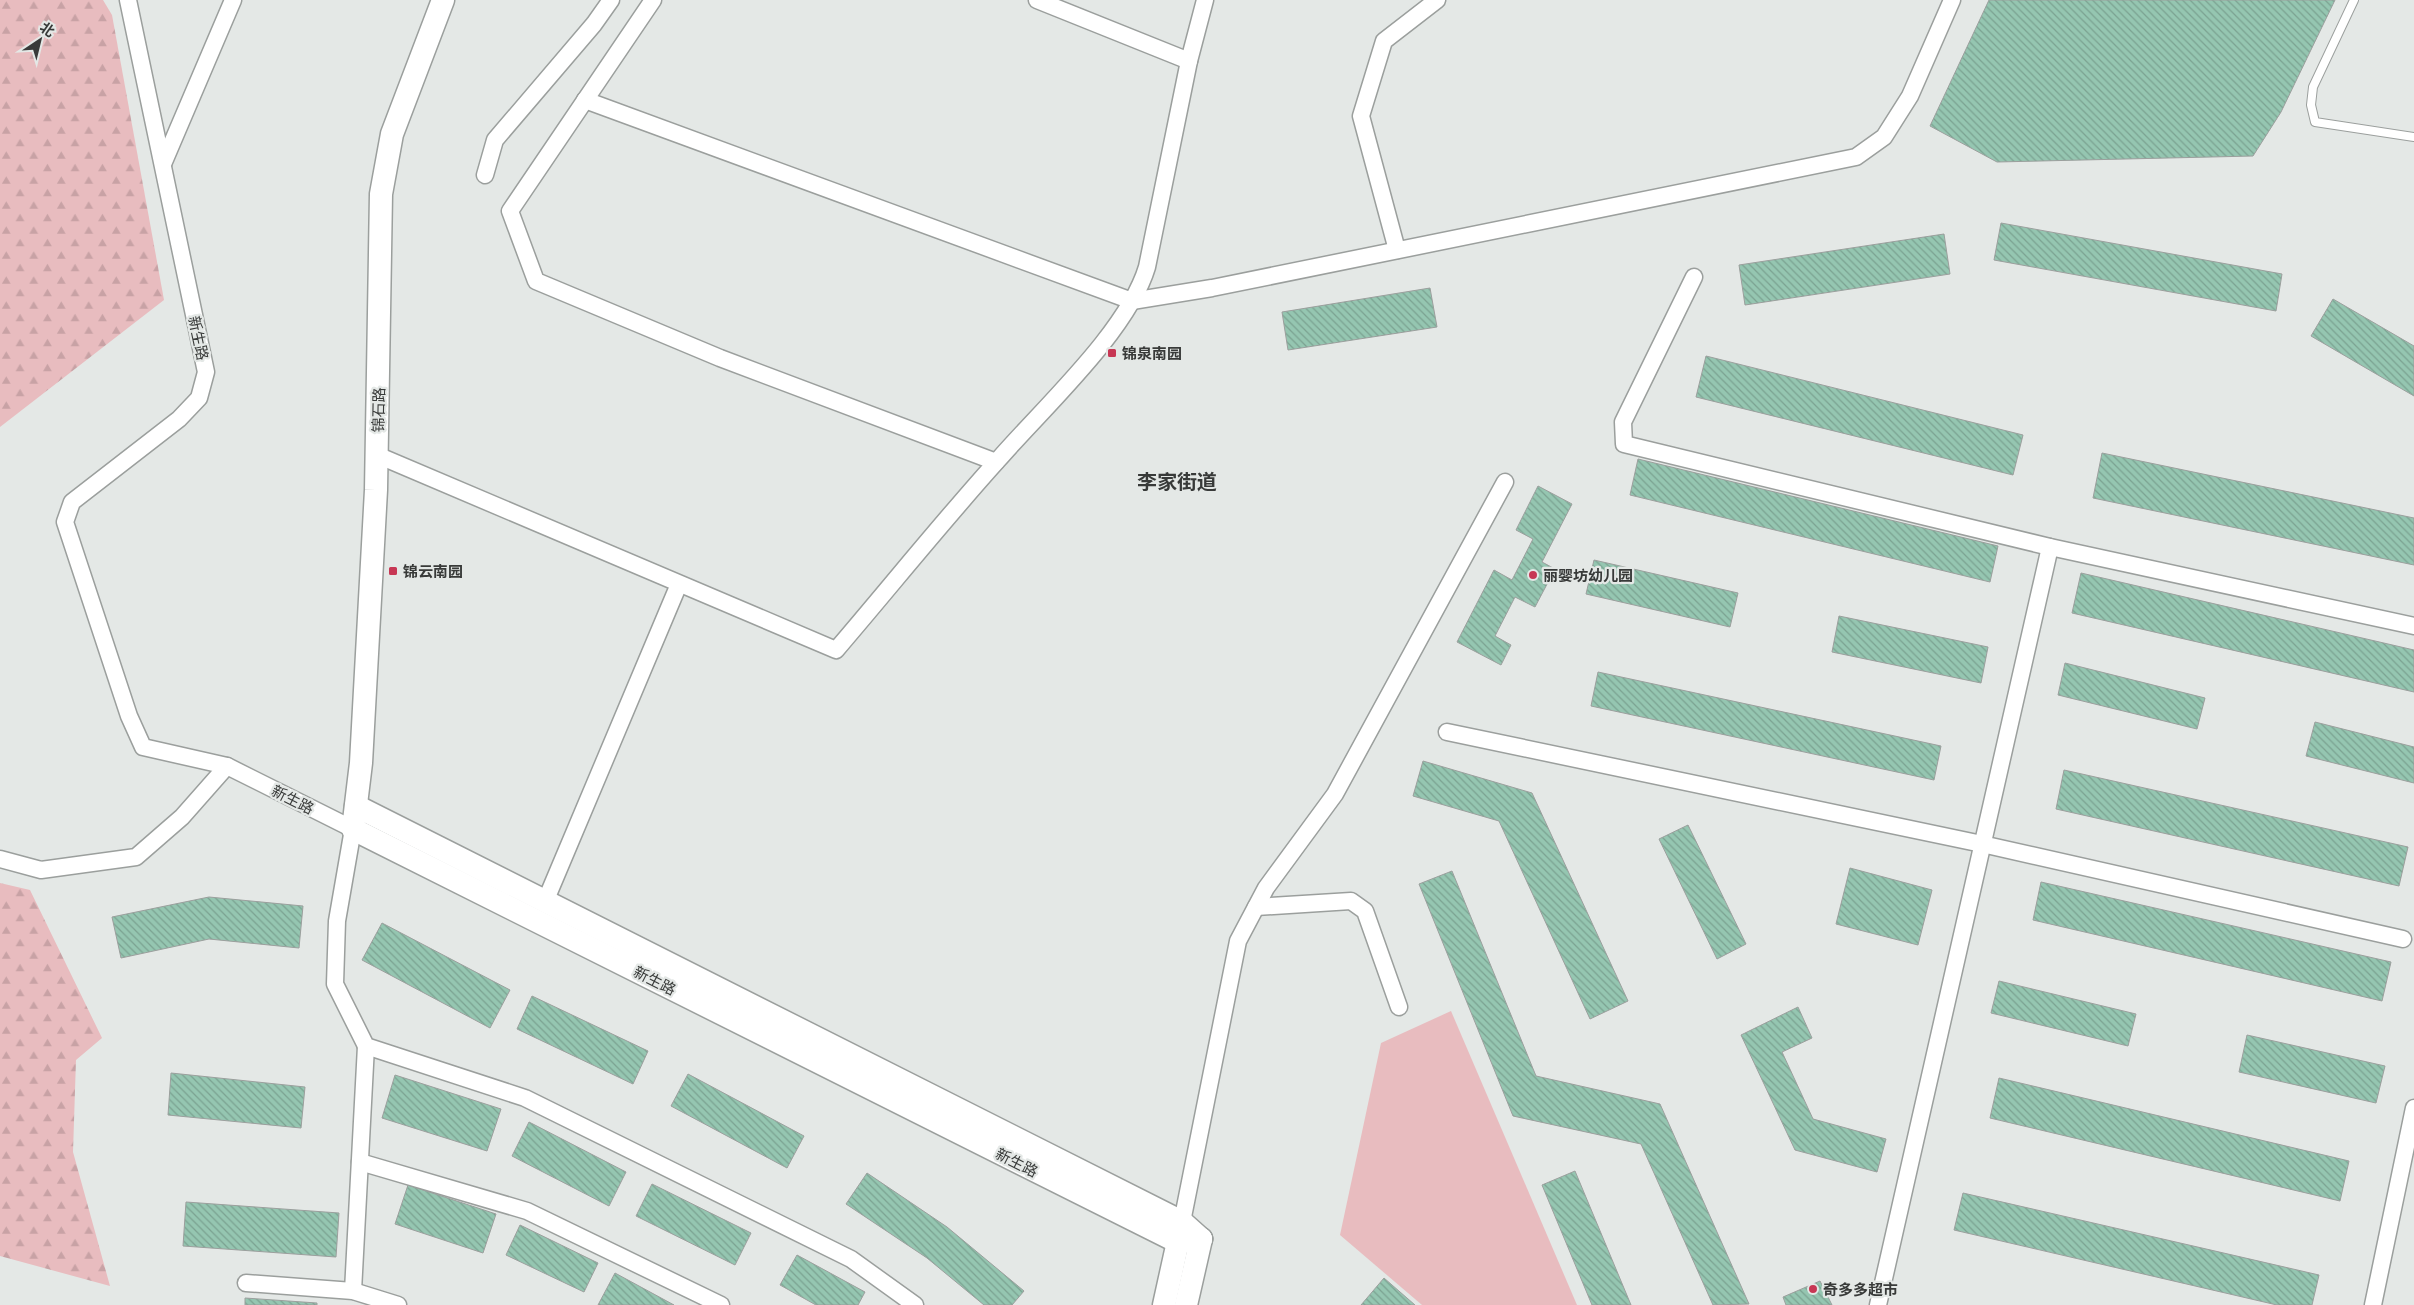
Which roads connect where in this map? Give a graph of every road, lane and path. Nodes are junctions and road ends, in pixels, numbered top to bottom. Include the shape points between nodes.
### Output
1 (128, 0) edge
2 (233, 0) edge
3 (443, 0) edge
4 (611, 0) edge
5 (653, 0) edge
6 (1037, 0) edge
7 (1205, 0) edge
8 (1437, 0) edge
9 (1952, 0) edge
10 (2354, 0) edge
11 (1190, 62) junction
12 (585, 100) junction
13 (2414, 137) edge
14 (163, 164) junction
15 (485, 175) dead end
16 (1397, 250) junction
17 (1694, 277) dead end
18 (1132, 301) junction
19 (377, 455) junction
20 (996, 462) junction
21 (1505, 482) dead end
22 (2050, 547) junction
23 (679, 584) junction
24 (2414, 626) edge
25 (1447, 732) dead end
26 (227, 766) junction
27 (356, 806) junction
28 (353, 829) junction
29 (1982, 844) junction
30 (0, 860) edge
31 (545, 902) junction
32 (1256, 907) junction
33 (2403, 939) dead end
34 (1399, 1007) dead end
35 (366, 1046) junction
36 (2414, 1108) edge
37 (360, 1162) junction
38 (1180, 1232) junction
39 (246, 1283) dead end
40 (353, 1291) junction
41 (398, 1305) edge
42 (721, 1305) edge
43 (914, 1305) edge
44 (1164, 1305) edge
45 (1186, 1305) edge
46 (1878, 1305) edge
47 (2373, 1305) edge

1 - 14 street, 新生路
2 - 14 street
3 - 19 street, 锦石路 via 392,134 381,194
4 - 15 street via 495,140
5 - 12 street
6 - 11 street
7 - 11 street
8 - 16 street via 1384,41 1361,116
9 - 16 street via 1910,96 1884,137 1856,157
10 - 13 lane via 2313,87 2311,105 2315,122
11 - 18 street via 1147,267
12 - 18 street
12 - 20 street via 510,211 536,281 720,358
14 - 26 street, 新生路 via 206,372 199,398 179,419 72,502 65,522 129,716 143,747
16 - 18 street
17 - 22 street via 1623,422 1624,444
18 - 20 street via 1099,348
19 - 23 street
19 - 27 street, 锦石路
20 - 23 street via 836,650
21 - 32 street via 1335,794 1266,888
22 - 24 street
22 - 29 street
23 - 31 street
25 - 29 street
26 - 28 street, 新生路
26 - 30 street via 182,817 136,857 41,870
27 - 28 street, 锦石路
27 - 31 street, 新生路
28 - 35 street via 337,920 335,984
28 - 38 street, 新生路
29 - 33 street
29 - 46 street
31 - 38 street, 新生路
32 - 34 street via 1351,901 1365,911
32 - 38 street via 1238,941
35 - 37 street
35 - 43 street via 525,1098 851,1259
36 - 47 street
37 - 40 street
37 - 42 street via 527,1210
38 - 44 street
38 - 45 street via 1201,1239
39 - 40 street
40 - 41 street

